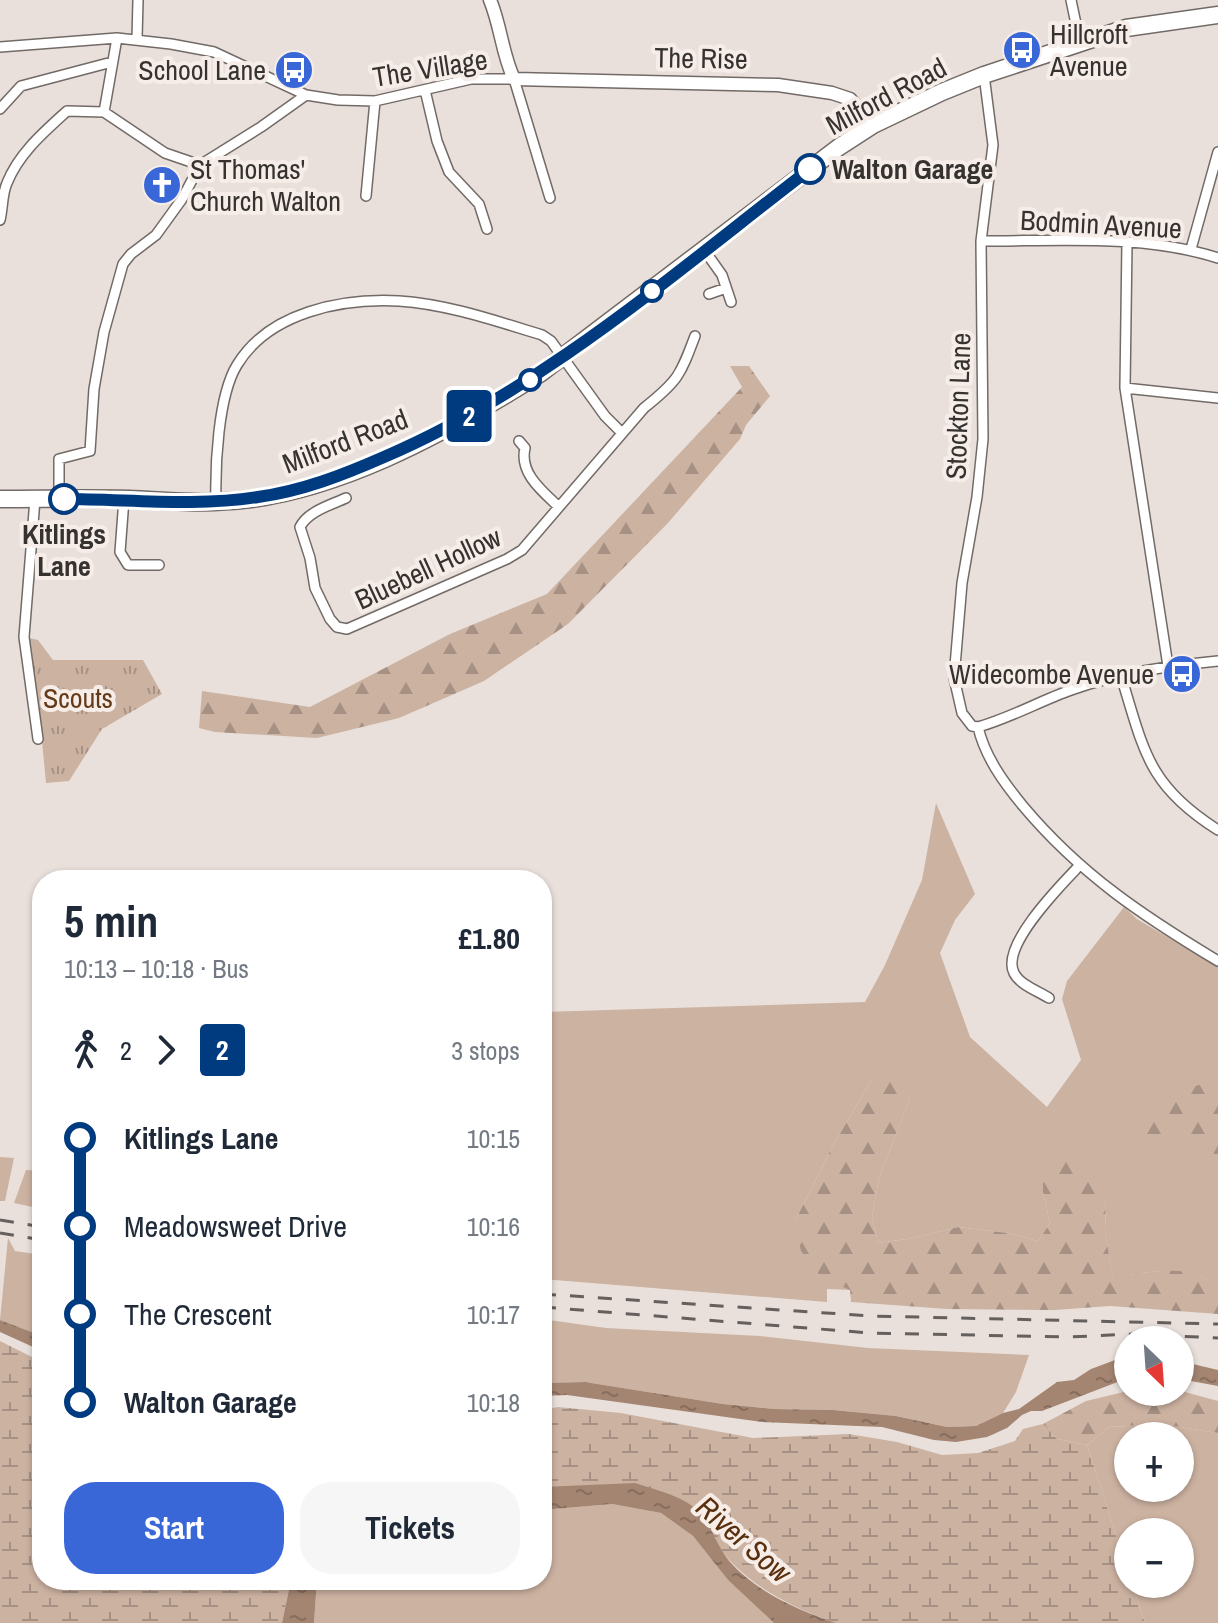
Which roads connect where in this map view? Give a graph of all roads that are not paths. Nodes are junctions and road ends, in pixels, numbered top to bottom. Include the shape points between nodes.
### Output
1 (138, 0) edge
2 (490, 0) edge
3 (1071, 0) edge
4 (1218, 15) edge
5 (117, 38) junction
6 (137, 39) junction
7 (1080, 43) junction
8 (0, 47) edge
9 (112, 62) junction
10 (984, 75) junction
11 (514, 79) junction
12 (425, 90) junction
13 (306, 95) junction
14 (375, 101) junction
15 (0, 109) edge
16 (104, 112) junction
17 (873, 125) junction
18 (1218, 152) edge
19 (200, 165) junction
20 (366, 196) dead end
21 (550, 198) dead end
22 (496, 212) dead end
23 (482, 215) junction
24 (0, 220) edge
25 (487, 229) dead end
26 (981, 241) junction
27 (1127, 242) junction
28 (1191, 249) junction
29 (705, 251) junction
30 (1218, 258) edge
31 (726, 288) junction
32 (709, 294) dead end
33 (731, 302) dead end
34 (695, 336) dead end
35 (563, 357) junction
36 (1125, 388) junction
37 (1218, 398) edge
38 (622, 433) junction
39 (526, 445) dead end
40 (0, 499) edge
41 (35, 499) junction
42 (59, 499) junction
43 (124, 499) junction
44 (216, 502) junction
45 (559, 507) junction
46 (344, 514) dead end
47 (159, 565) dead end
48 (1218, 661) edge
49 (1168, 666) junction
50 (1121, 676) junction
51 (978, 727) junction
52 (38, 739) dead end
53 (1218, 830) edge
54 (1079, 866) junction
55 (1218, 961) edge
56 (1049, 998) dead end

1 - 6 street
2 - 11 street
3 - 7 street
4 - 7 highway, Milford Road via 1126,28
5 - 6 street, The Village
5 - 8 street, The Village
5 - 9 street
6 - 13 street, The Village via 214,52
7 - 10 highway, Milford Road
9 - 15 street via 21,86
9 - 16 street
10 - 17 highway, Milford Road
10 - 26 street, Stockton Lane via 993,145
11 - 12 street, The Village via 471,79
11 - 17 street, The Rise via 778,85 850,99
11 - 21 street
12 - 14 street, The Village
12 - 23 street via 449,172 479,204
13 - 14 street, The Village
13 - 19 street
14 - 20 street
16 - 19 street via 165,153
16 - 24 street via 67,111 37,138 6,185
17 - 29 highway, Milford Road
18 - 28 street
19 - 42 street via 156,235 123,264 104,332 90,451 59,459
22 - 23 street
23 - 25 street
26 - 27 street, Bodmin Avenue
26 - 51 street, Stockton Lane via 983,439 954,678 962,713
27 - 28 street, Bodmin Avenue
27 - 36 street
28 - 30 street, Bodmin Avenue
29 - 31 street
29 - 35 highway, Milford Road
31 - 32 street
31 - 33 street
34 - 38 street, Bluebell Hollow via 696,348 681,374
35 - 38 street
35 - 44 highway, Milford Road via 491,404 345,474 302,488
35 - 44 street via 542,335 433,306 374,301 331,306 276,326 251,346 225,394
36 - 37 street
36 - 49 street
38 - 45 street, Bluebell Hollow
39 - 45 street via 523,457 534,484
40 - 41 highway, Milford Road
41 - 42 highway, Milford Road
41 - 52 street via 24,637
42 - 43 highway, Milford Road
43 - 44 highway, Milford Road
43 - 47 street via 120,552 128,565
45 - 46 street, Bluebell Hollow via 522,550 507,559 347,629 330,619 319,596 300,527 342,500
48 - 49 street
49 - 50 street
50 - 51 street
50 - 53 street via 1147,757 1162,784 1189,812
51 - 54 street, Stockton Lane via 994,767 1012,793
54 - 55 street, Stockton Lane via 1148,919
54 - 56 street via 1042,906 1016,946 1012,971

